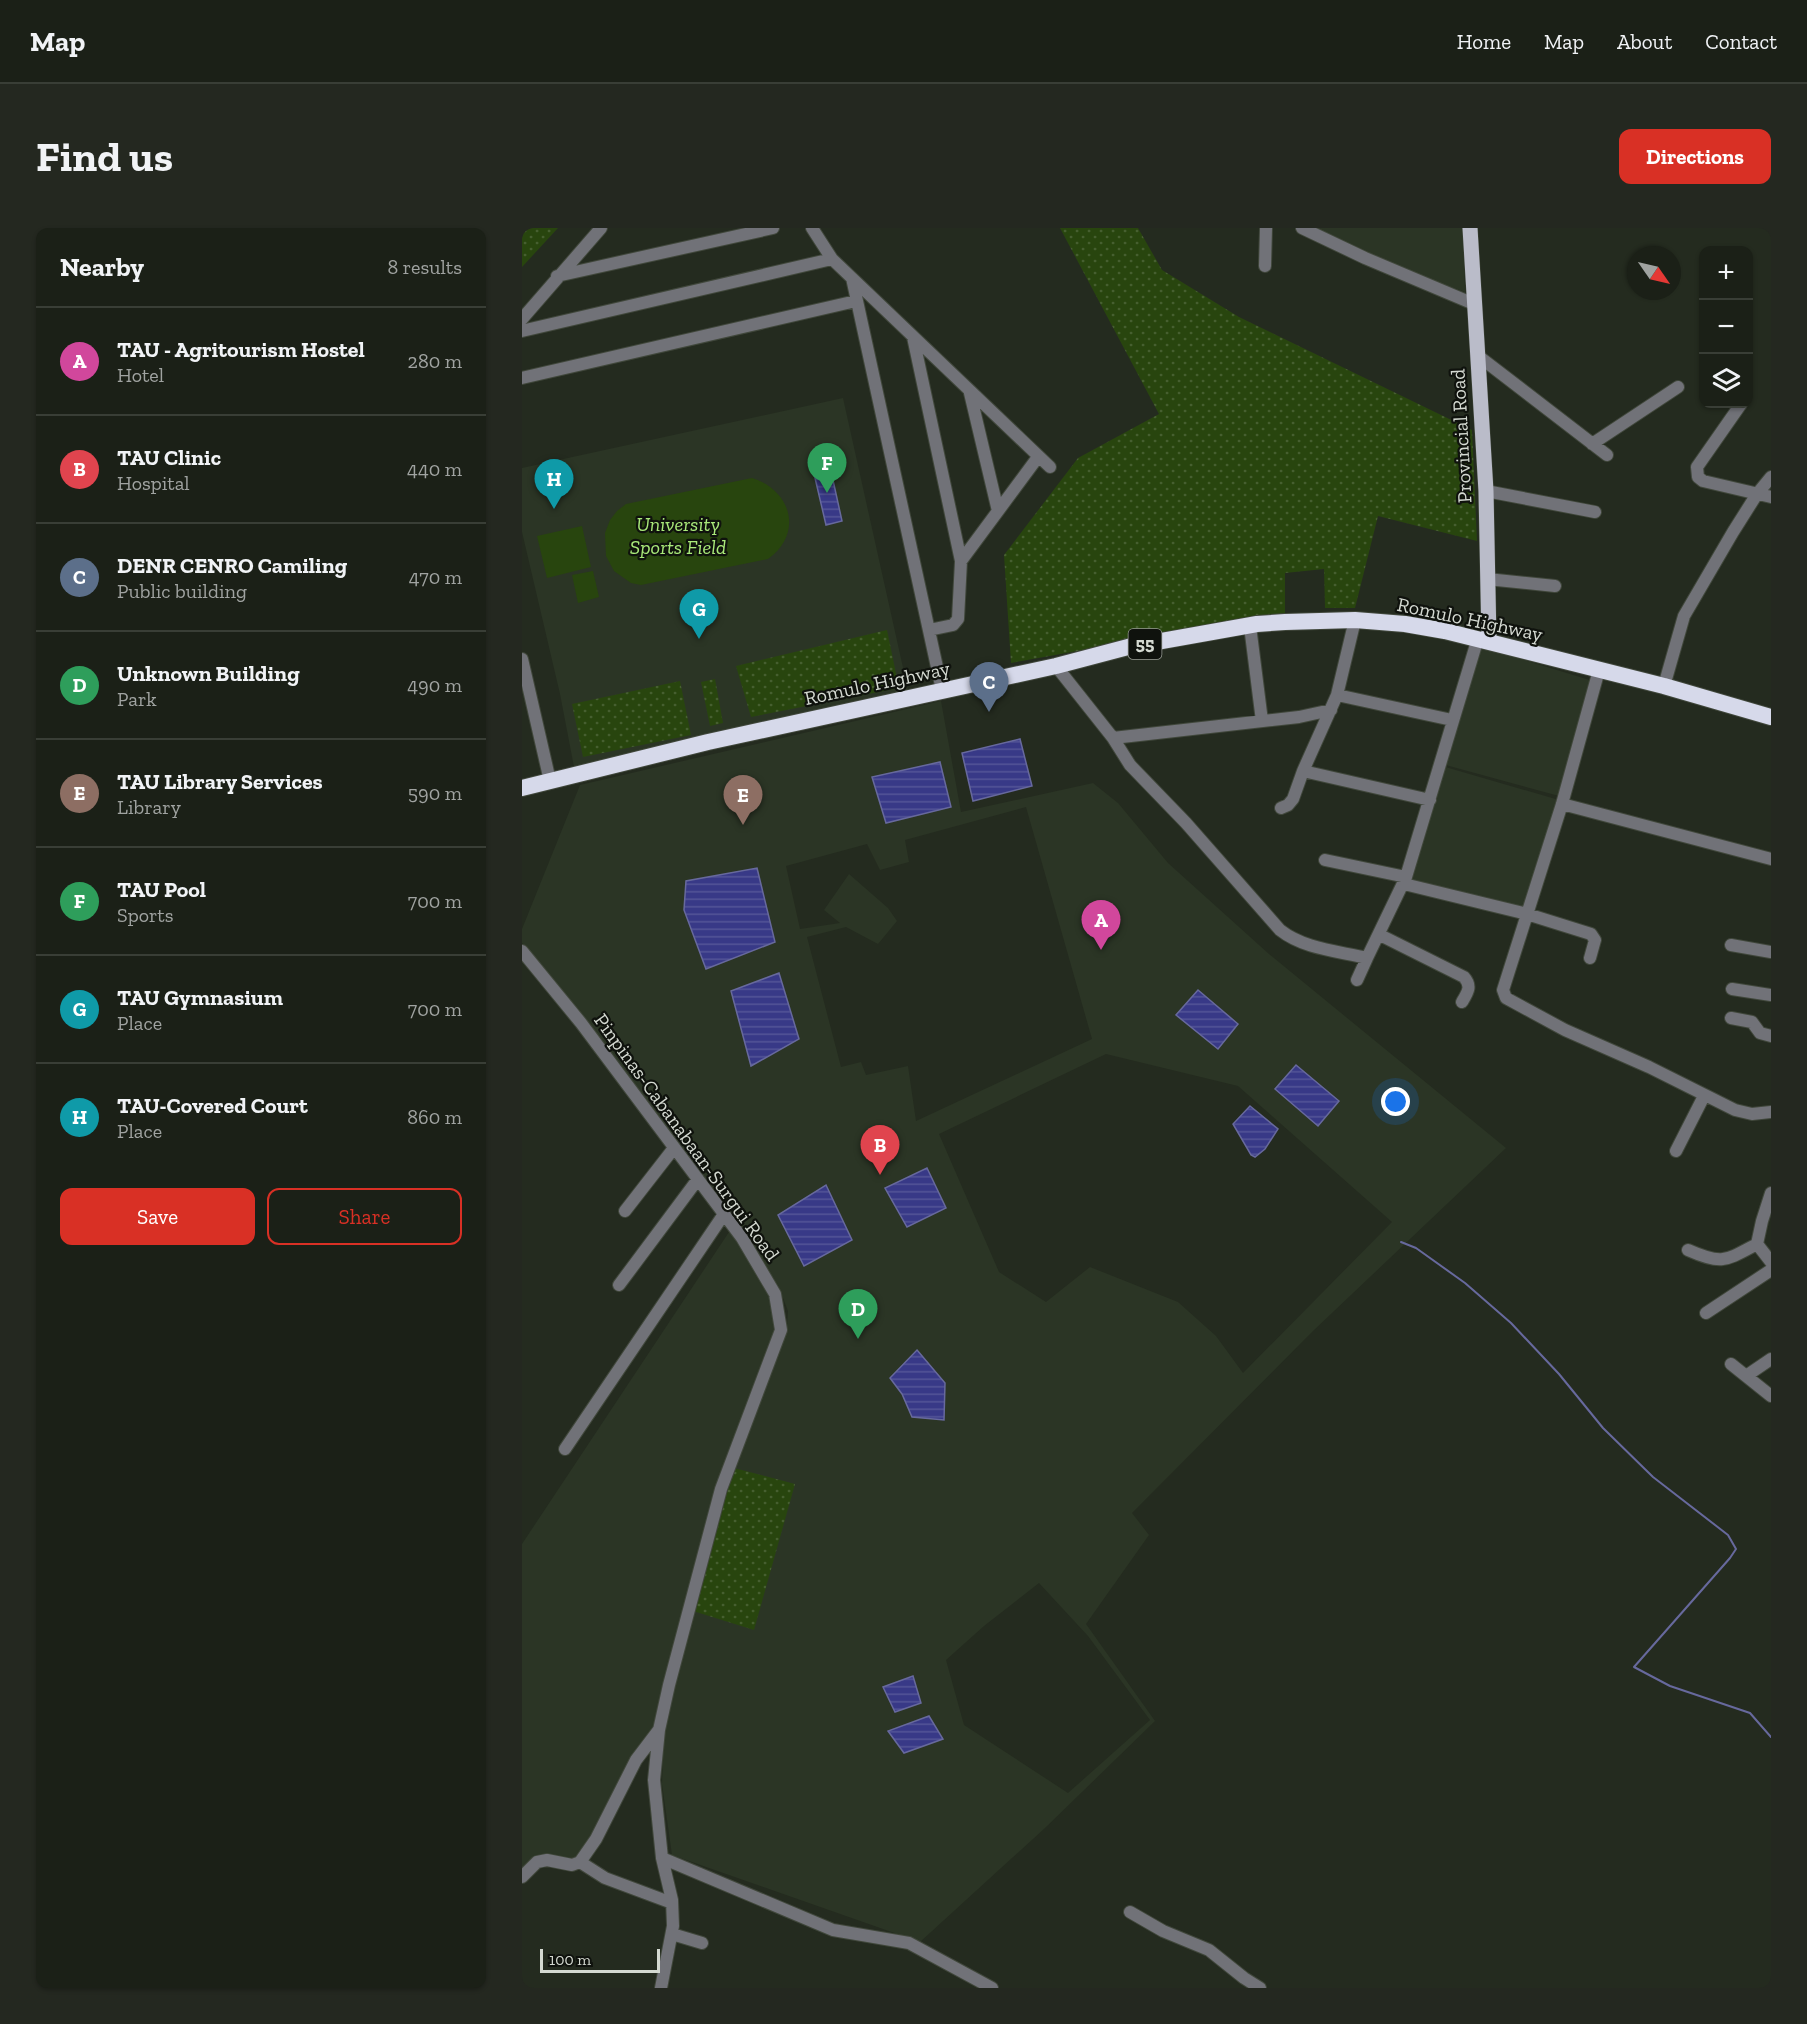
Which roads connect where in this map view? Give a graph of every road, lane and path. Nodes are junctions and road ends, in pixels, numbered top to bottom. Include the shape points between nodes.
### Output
1 (601, 228) edge
2 (773, 228) edge
3 (812, 228) edge
4 (1266, 228) edge
5 (1302, 228) edge
6 (1470, 228) edge
7 (832, 259) junction
8 (1265, 266) dead end
9 (557, 276) junction
10 (852, 278) junction
11 (856, 301) junction
12 (1474, 304) junction
13 (522, 319) edge
14 (522, 331) edge
15 (913, 337) junction
16 (1477, 355) junction
17 (522, 378) edge
18 (1677, 387) dead end
19 (970, 391) junction
20 (1738, 408) edge
21 (1592, 444) junction
22 (1607, 455) dead end
23 (1038, 457) junction
24 (1050, 467) dead end
25 (1771, 477) edge
26 (1486, 491) junction
27 (1757, 494) junction
28 (1771, 497) edge
29 (998, 511) junction
30 (1595, 512) dead end
31 (962, 561) junction
32 (1487, 579) junction
33 (1554, 586) dead end
34 (1355, 620) junction
35 (1250, 626) junction
36 (929, 630) junction
37 (1483, 639) junction
38 (522, 659) edge
39 (1056, 666) junction
40 (1599, 670) junction
41 (1664, 686) junction
42 (942, 690) junction
43 (1337, 695) junction
44 (1330, 710) junction
45 (1771, 717) edge
46 (1452, 720) junction
47 (1262, 721) junction
48 (1113, 738) junction
49 (1303, 771) junction
50 (550, 782) junction
51 (522, 788) edge
52 (1430, 800) junction
53 (1562, 804) junction
54 (1281, 808) dead end
55 (1771, 859) edge
56 (1325, 860) dead end
57 (1405, 880) junction
58 (1527, 914) junction
59 (1380, 935) junction
60 (1731, 945) dead end
61 (522, 951) edge
62 (1771, 952) edge
63 (1367, 958) junction
64 (1590, 958) dead end
65 (1357, 980) dead end
66 (1732, 989) dead end
67 (1771, 995) edge
68 (1462, 1002) dead end
69 (1731, 1018) dead end
70 (1771, 1036) edge
71 (1704, 1096) junction
72 (1771, 1112) edge
73 (674, 1148) junction
74 (1676, 1151) dead end
75 (698, 1179) junction
76 (1771, 1193) edge
77 (625, 1211) dead end
78 (724, 1214) junction
79 (1757, 1244) junction
80 (1688, 1250) dead end
81 (1771, 1262) edge
82 (1771, 1270) edge
83 (619, 1285) dead end
84 (1706, 1313) dead end
85 (1771, 1359) edge
86 (1731, 1364) dead end
87 (1746, 1376) junction
88 (1771, 1396) edge
89 (565, 1449) dead end
90 (659, 1730) junction
91 (662, 1858) junction
92 (580, 1862) junction
93 (522, 1876) edge
94 (672, 1903) junction
95 (1130, 1912) dead end
96 (672, 1934) junction
97 (702, 1943) dead end
98 (661, 1988) edge
99 (992, 1988) edge
100 (1260, 1988) edge

1 - 9 street
2 - 9 street
3 - 7 street
4 - 8 street
5 - 12 street
6 - 12 main road, Provincial Road
7 - 10 street
7 - 14 street
9 - 13 street
10 - 11 street
10 - 15 street
11 - 17 street
11 - 36 street
12 - 16 main road, Provincial Road
15 - 19 street
15 - 31 street
16 - 21 street
16 - 26 main road, Provincial Road
18 - 21 street
19 - 23 street
19 - 29 street
20 - 27 street via 1696,472 1702,481
21 - 22 street
23 - 24 street
23 - 29 street
25 - 27 street
26 - 30 street
26 - 32 main road, Provincial Road
27 - 28 street
27 - 41 street via 1684,616
29 - 31 street
31 - 36 street via 958,619 953,625
32 - 33 street
32 - 37 main road, Provincial Road
34 - 35 highway, Romulo Highway / 55
34 - 37 highway, Romulo Highway / 55 via 1406,624
34 - 43 street
35 - 39 highway, Romulo Highway / 55 via 1128,647
35 - 47 street
36 - 42 street
37 - 40 highway, Romulo Highway / 55
37 - 46 street
38 - 50 street
39 - 42 highway, Romulo Highway / 55
39 - 48 street
40 - 41 highway, Romulo Highway / 55
40 - 53 street
41 - 45 highway, Romulo Highway / 55
42 - 50 highway, Romulo Highway / 55
43 - 44 street
43 - 46 street
44 - 47 street
44 - 49 street
46 - 52 street
47 - 48 street
48 - 63 street via 1130,765 1280,930 1305,944
49 - 52 street
49 - 54 street via 1293,799
50 - 51 highway, Romulo Highway / 55
52 - 57 street
53 - 55 street
53 - 58 street
56 - 57 street
57 - 58 street
57 - 59 street
58 - 64 street via 1592,934 1595,940
58 - 71 street via 1504,981 1506,998
59 - 63 street
59 - 68 street via 1464,977 1469,990
60 - 62 street
61 - 73 street, Pinpinas-Cabanabaan-Surgui Road
63 - 65 street
66 - 67 street
69 - 70 street via 1752,1022 1760,1033
71 - 72 street via 1743,1112
71 - 74 street
73 - 75 street, Pinpinas-Cabanabaan-Surgui Road
73 - 77 street
75 - 78 street, Pinpinas-Cabanabaan-Surgui Road
75 - 83 street
76 - 79 street
78 - 89 street
78 - 90 street, Pinpinas-Cabanabaan-Surgui Road via 775,1294 781,1330 721,1489
79 - 80 street via 1721,1260
79 - 81 street
82 - 84 street
85 - 87 street
86 - 87 street
87 - 88 street
90 - 91 street, Pinpinas-Cabanabaan-Surgui Road via 654,1780
90 - 92 street via 636,1760
91 - 94 street, Pinpinas-Cabanabaan-Surgui Road
91 - 99 street via 833,1930 909,1943
92 - 93 street via 572,1866 547,1860 537,1862
92 - 94 street via 605,1878
94 - 96 street, Pinpinas-Cabanabaan-Surgui Road
95 - 100 street via 1209,1950
96 - 97 street
96 - 98 street, Pinpinas-Cabanabaan-Surgui Road

